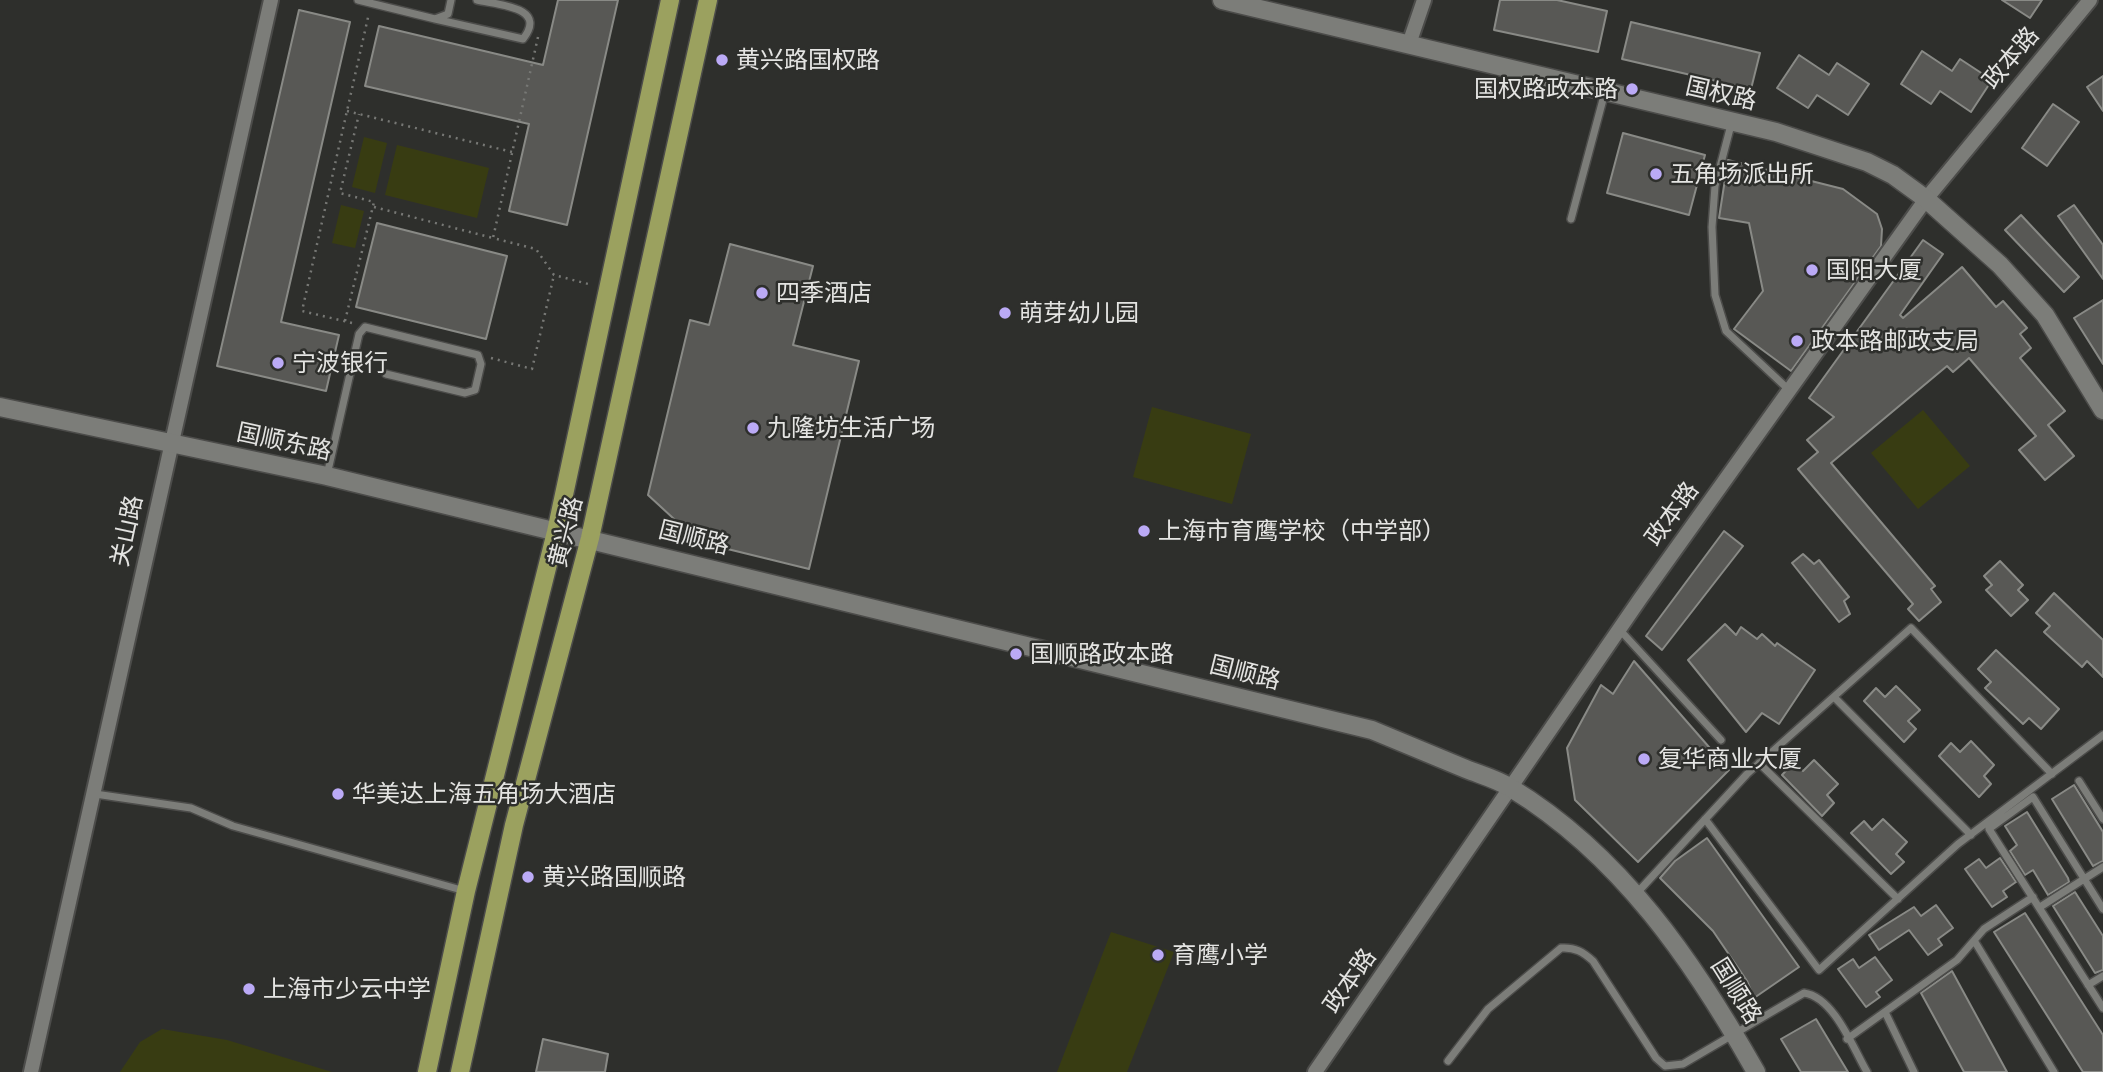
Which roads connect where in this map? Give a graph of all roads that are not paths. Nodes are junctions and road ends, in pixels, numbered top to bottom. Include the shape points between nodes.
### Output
1 (271, 0) edge
2 (358, 0) edge
3 (451, 0) edge
4 (477, 0) edge
5 (670, 0) edge
6 (708, 0) edge
7 (1222, 0) edge
8 (1424, 0) edge
9 (2090, 0) edge
10 (435, 19) junction
11 (1409, 44) junction
12 (1605, 91) junction
13 (1732, 121) junction
14 (1926, 199) junction
15 (1571, 219) dead end
16 (386, 374) dead end
17 (1789, 390) junction
18 (0, 407) edge
19 (2103, 410) edge
20 (169, 442) junction
21 (327, 476) junction
22 (556, 532) junction
23 (590, 538) junction
24 (1619, 629) junction
25 (1834, 697) junction
26 (2103, 735) edge
27 (1721, 740) dead end
28 (1759, 764) junction
29 (2052, 774) junction
30 (2079, 780) dead end
31 (1509, 786) junction
32 (95, 794) junction
33 (1705, 819) junction
34 (2103, 819) edge
35 (1971, 835) junction
36 (2103, 867) edge
37 (2084, 879) junction
38 (466, 891) junction
39 (1635, 894) junction
40 (2033, 897) junction
41 (1898, 899) junction
42 (2040, 907) junction
43 (2103, 909) edge
44 (1975, 942) junction
45 (2103, 976) edge
46 (2088, 985) junction
47 (2103, 1009) edge
48 (1885, 1012) junction
49 (1734, 1033) junction
50 (1847, 1038) junction
51 (1448, 1061) dead end
52 (31, 1072) edge
53 (427, 1072) edge
54 (460, 1072) edge
55 (1315, 1072) edge
56 (1756, 1072) edge
57 (1867, 1072) edge
58 (1914, 1072) edge
59 (2054, 1072) edge

1 - 20 street, 关山路
2 - 10 lane
3 - 10 lane via 448,14
4 - 10 lane via 523,11 531,20 531,29 523,39 509,38
5 - 22 main road, 黄兴路
6 - 23 main road, 黄兴路
7 - 11 street, 国权路
8 - 11 street
9 - 14 street, 政本路
11 - 12 street, 国权路
12 - 13 street, 国权路
12 - 15 lane
13 - 14 street, 国权路 via 1844,152 1893,175
13 - 17 lane via 1715,186 1715,295 1726,331
14 - 17 street, 政本路
14 - 19 street, 国权路 via 2000,265 2045,315
16 - 21 lane via 465,393 475,390 481,364 478,355 365,327 359,334
17 - 24 street, 政本路
18 - 20 street, 国顺东路
20 - 21 street, 国顺东路
20 - 32 street, 关山路
21 - 22 street, 国顺东路
22 - 23 street, 国顺东路
22 - 38 main road, 黄兴路
23 - 31 street, 国顺路 via 1373,730
23 - 54 main road, 黄兴路 via 514,825
24 - 27 lane
24 - 31 street, 政本路
25 - 28 lane
25 - 29 lane via 1911,628
25 - 35 lane
26 - 29 lane
28 - 33 lane
28 - 41 lane
29 - 35 lane
30 - 34 lane
31 - 39 street, 国顺路 via 1561,822
31 - 55 street, 政本路
32 - 38 lane via 191,808 233,826
32 - 52 street, 关山路
33 - 39 lane
33 - 41 lane via 1819,970
35 - 41 lane
36 - 37 lane
37 - 40 lane via 2033,797 1989,829
37 - 42 lane
37 - 43 lane
38 - 53 main road, 黄兴路
39 - 49 street, 国顺路 via 1693,968
40 - 42 lane
40 - 44 lane via 1984,929
42 - 46 lane
44 - 48 lane
44 - 59 lane
45 - 46 lane
46 - 47 lane
48 - 50 lane
48 - 58 lane
49 - 50 lane via 1804,993 1815,994
49 - 51 lane via 1683,1064 1665,1066 1593,961 1577,949 1561,948 1488,1009
49 - 56 street, 国顺路
50 - 57 lane

